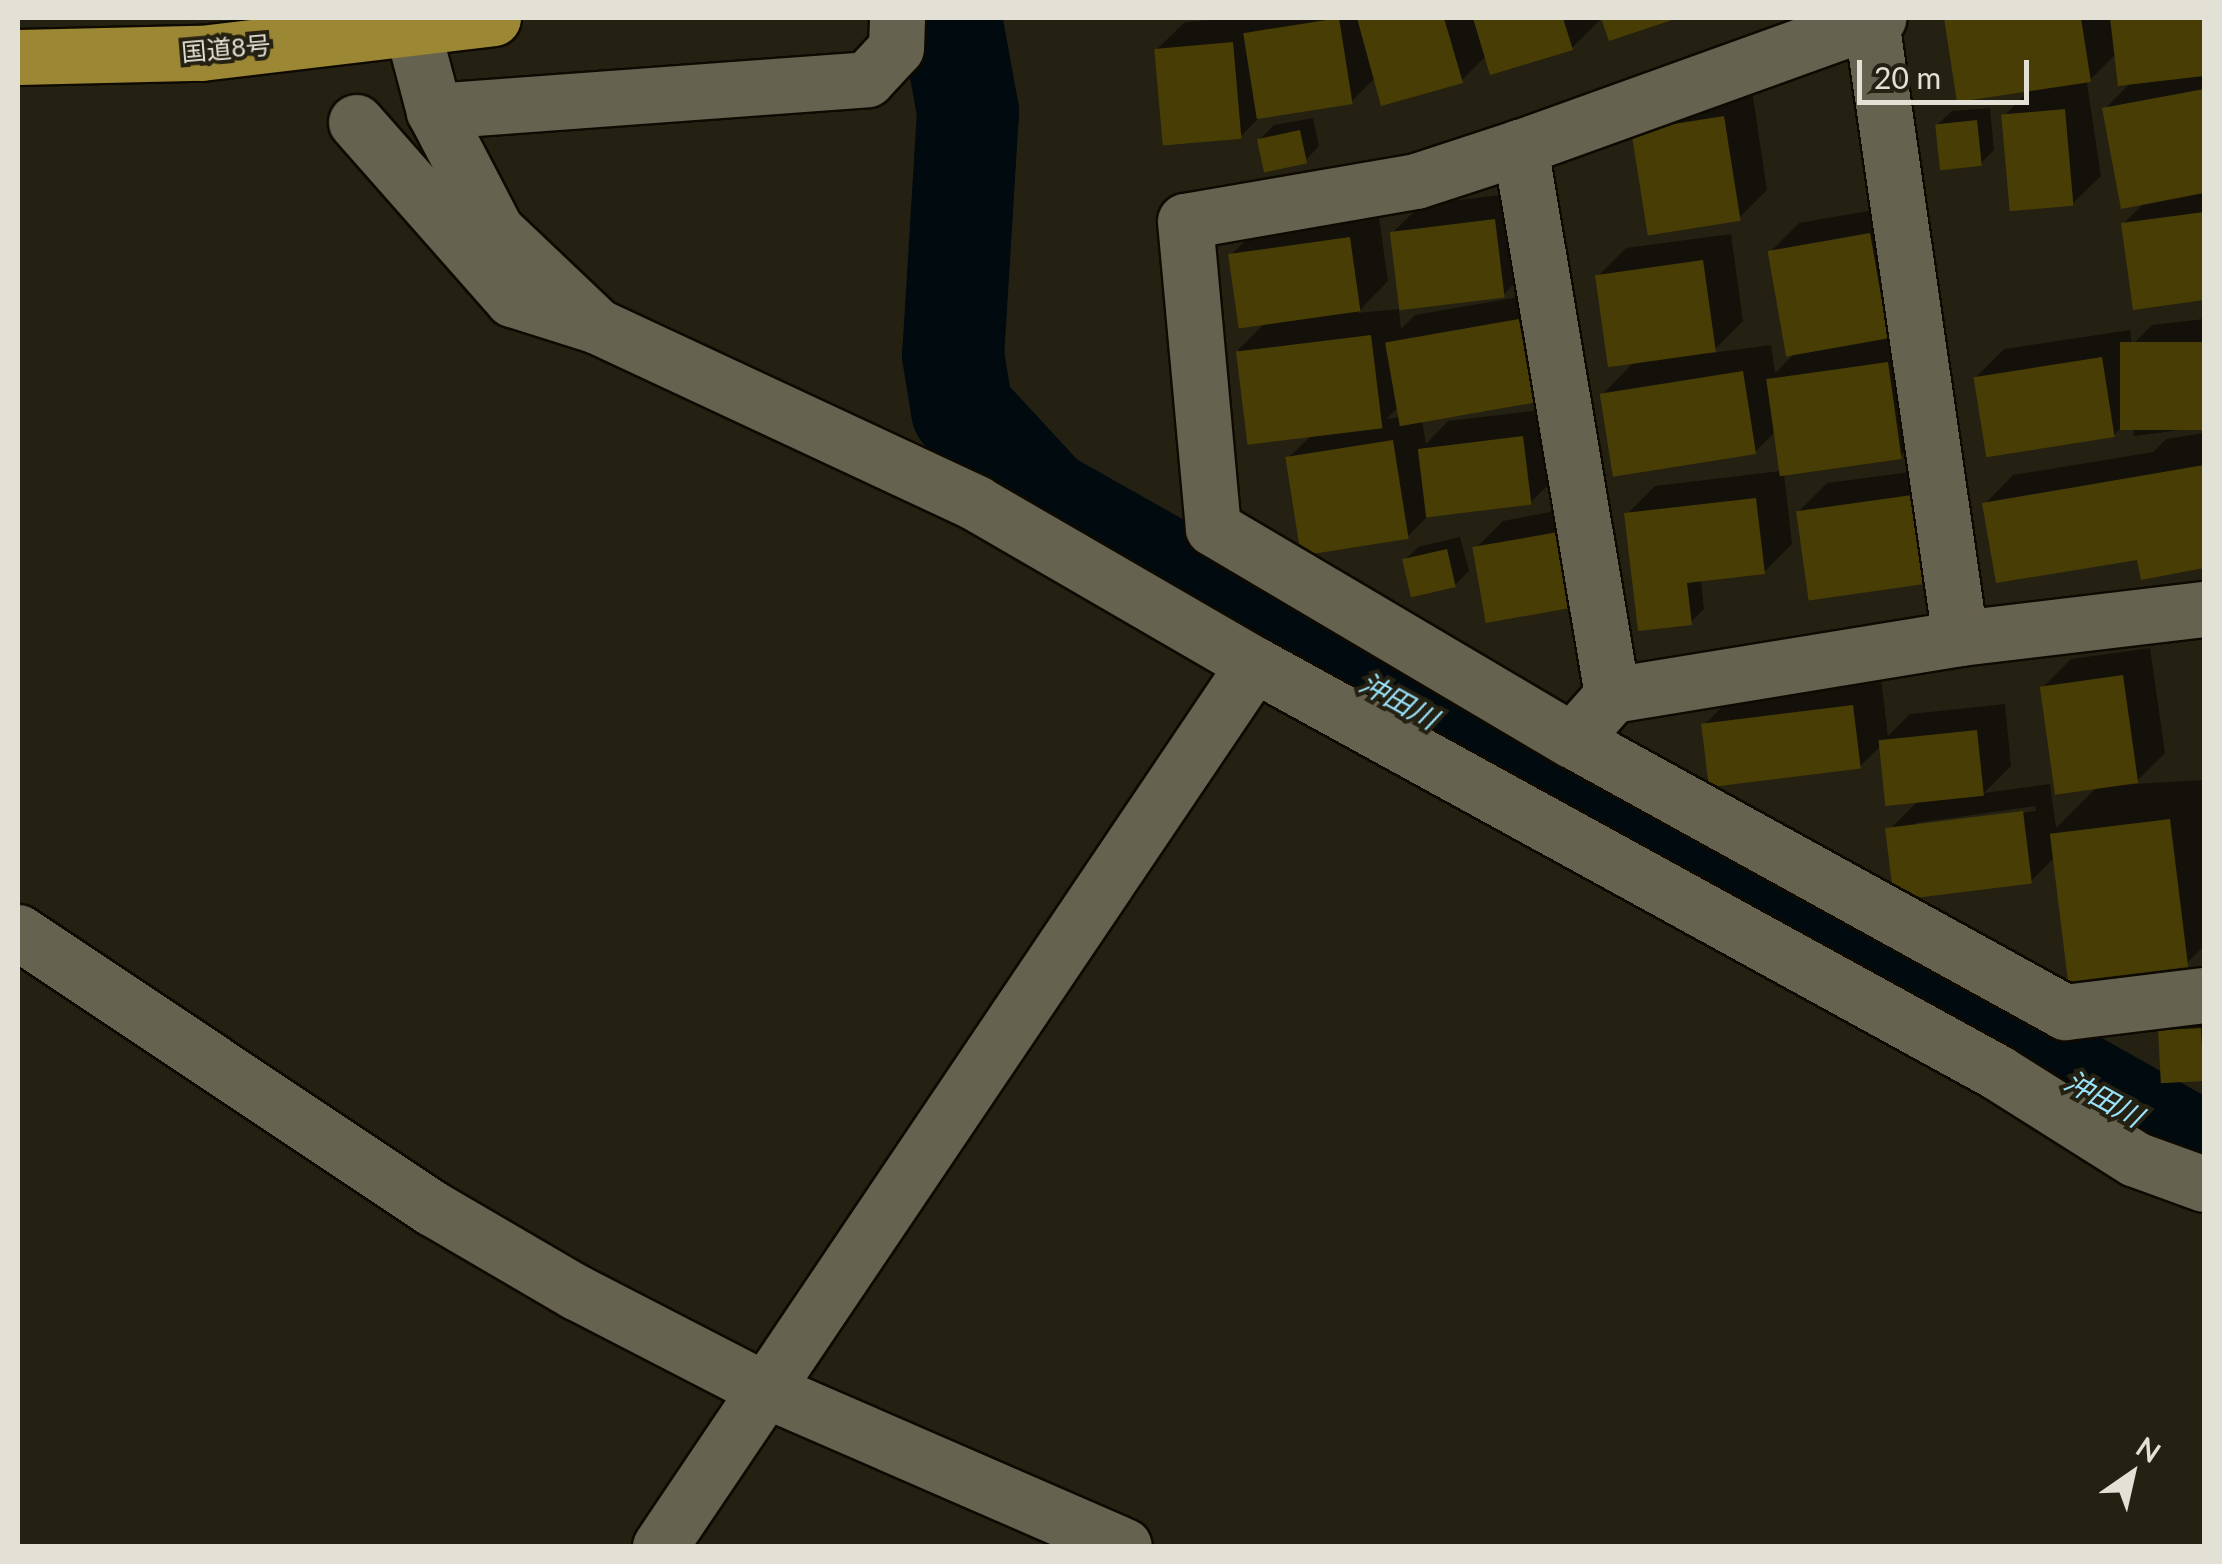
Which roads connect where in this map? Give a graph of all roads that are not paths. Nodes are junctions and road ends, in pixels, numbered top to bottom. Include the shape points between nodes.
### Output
1 (493, 18) edge
2 (897, 18) edge
3 (1875, 19) edge
4 (412, 28) junction
5 (18, 58) edge
6 (434, 111) junction
7 (356, 122) dead end
8 (1520, 147) junction
9 (597, 326) junction
10 (2204, 609) edge
11 (1960, 638) junction
12 (1254, 664) junction
13 (1612, 695) junction
14 (1572, 740) junction
15 (18, 932) edge
16 (2204, 996) edge
17 (2204, 1184) edge
18 (768, 1391) junction
19 (660, 1546) edge
20 (1124, 1546) edge

1 - 4 highway, 国道8号
2 - 6 street via 896,48 867,79
3 - 8 street
3 - 11 street
4 - 5 highway, 国道8号 via 201,53
4 - 6 street
6 - 9 street via 496,230
7 - 9 street via 512,299
8 - 13 street
8 - 14 street via 1416,181 1185,222 1213,528
9 - 12 street via 976,503
10 - 11 street
11 - 13 street
12 - 17 street via 1997,1072 2135,1159
12 - 18 street
13 - 14 street
14 - 16 street via 2065,1012
15 - 18 street via 432,1208
18 - 19 street
18 - 20 street

